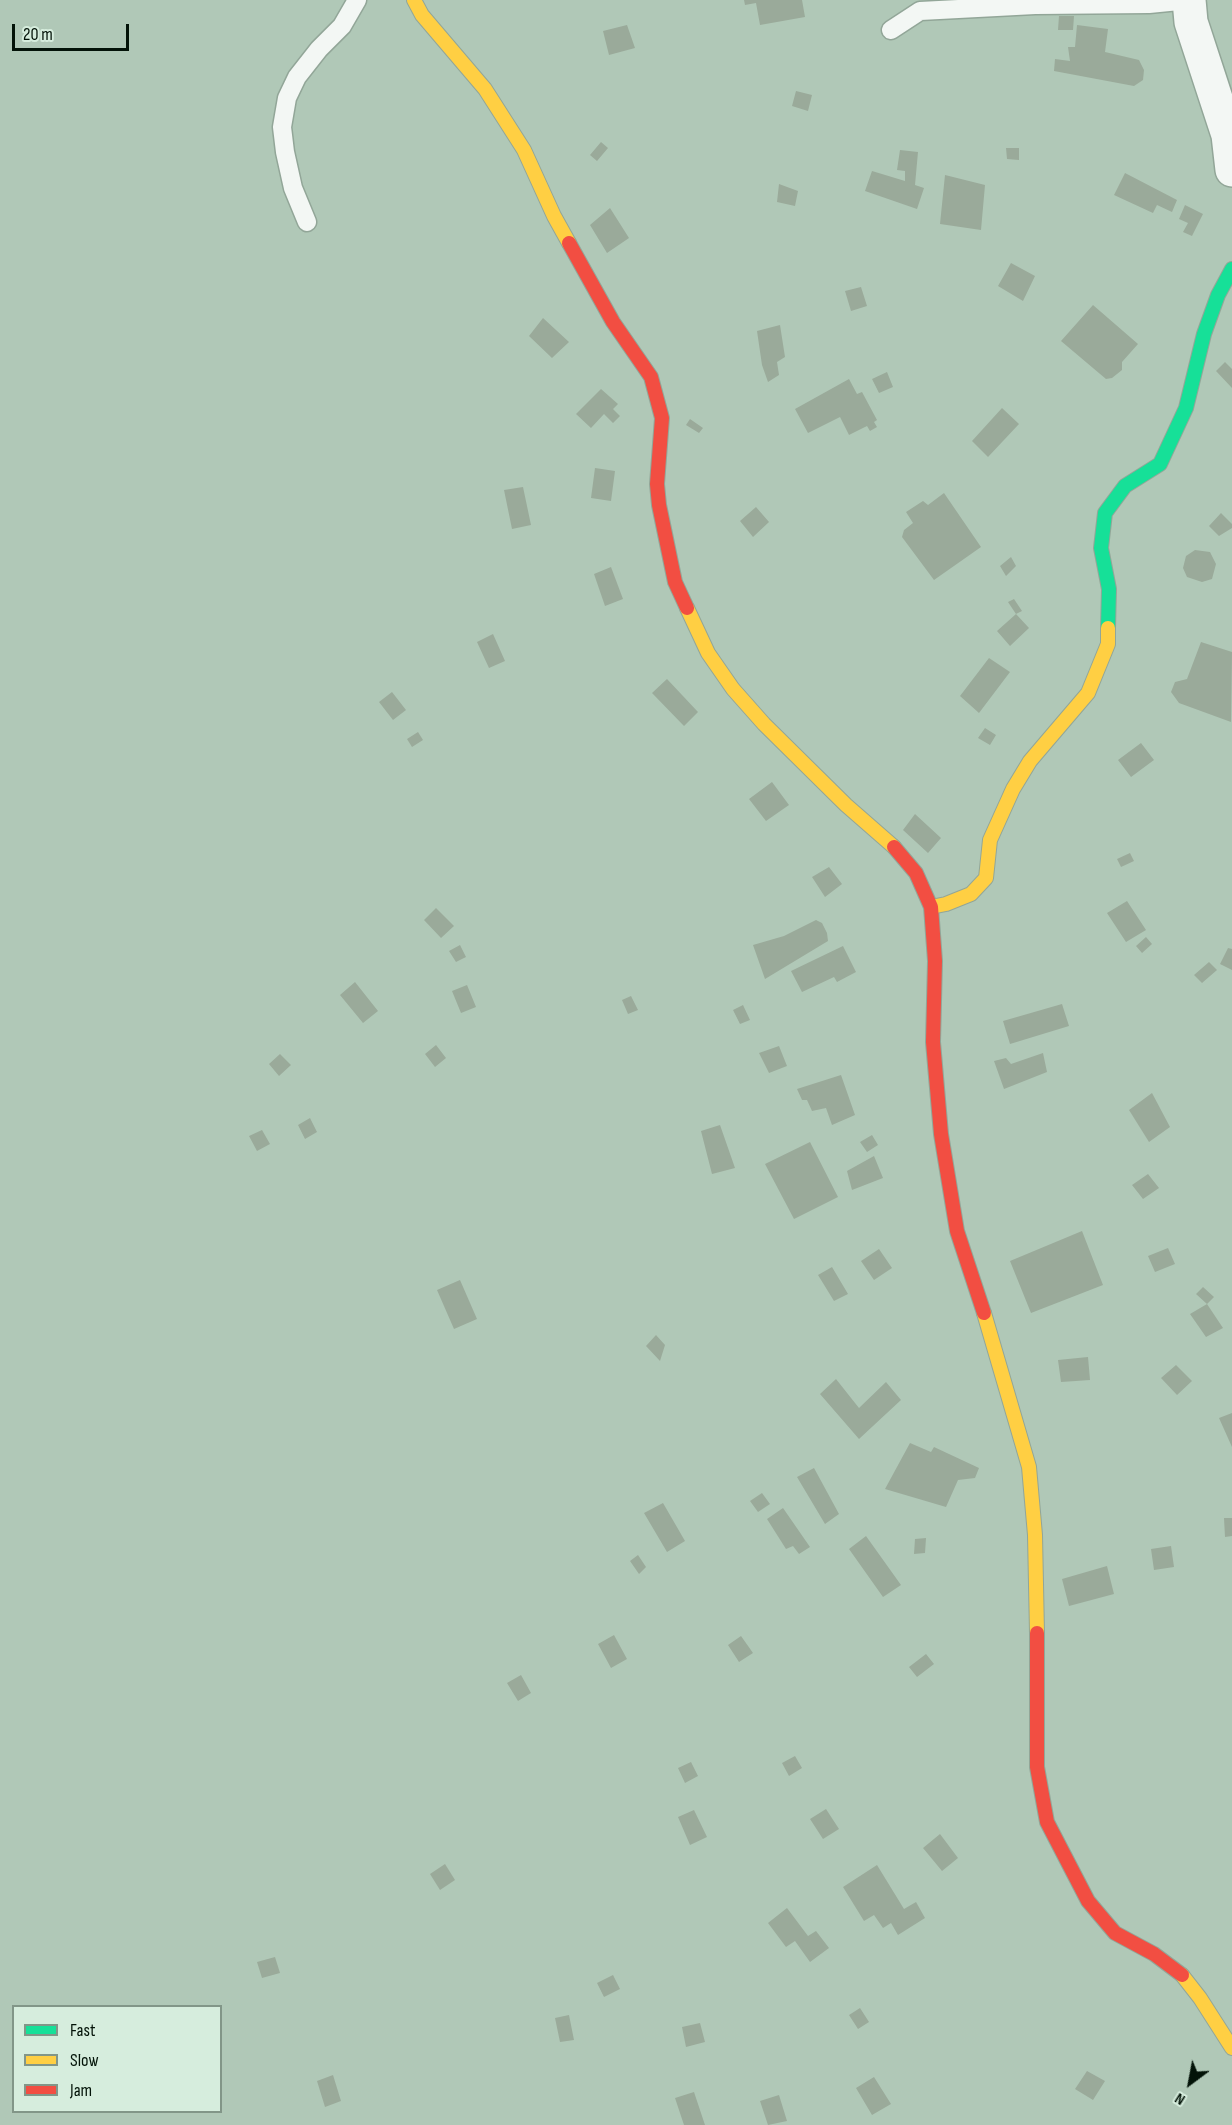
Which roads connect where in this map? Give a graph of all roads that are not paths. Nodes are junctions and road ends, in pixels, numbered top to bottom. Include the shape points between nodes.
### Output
1 (357, 0) edge
2 (414, 0) edge
3 (1189, 0) edge
4 (891, 30) dead end
5 (1232, 170) edge
6 (307, 222) dead end
7 (1232, 269) edge
8 (931, 907) junction
9 (1232, 2048) edge

1 - 6 lane via 342,26 297,77 287,98 282,127 285,152 292,188
2 - 8 street via 485,89 524,150 554,216 613,322 651,377 662,418 657,484 667,547 675,582 708,653 764,724 895,848 916,873
3 - 4 lane via 920,11
3 - 5 street via 1191,22 1228,135
7 - 8 street via 1204,334 1186,408 1160,464 1125,486 1105,513 1101,548 1109,589 1108,644 1088,693 1030,761 1013,789 990,840 986,878 971,894
8 - 9 street via 935,961 933,1042 947,1178 957,1231 1029,1467 1035,1535 1037,1767 1047,1822 1088,1901 1115,1933 1180,1973

